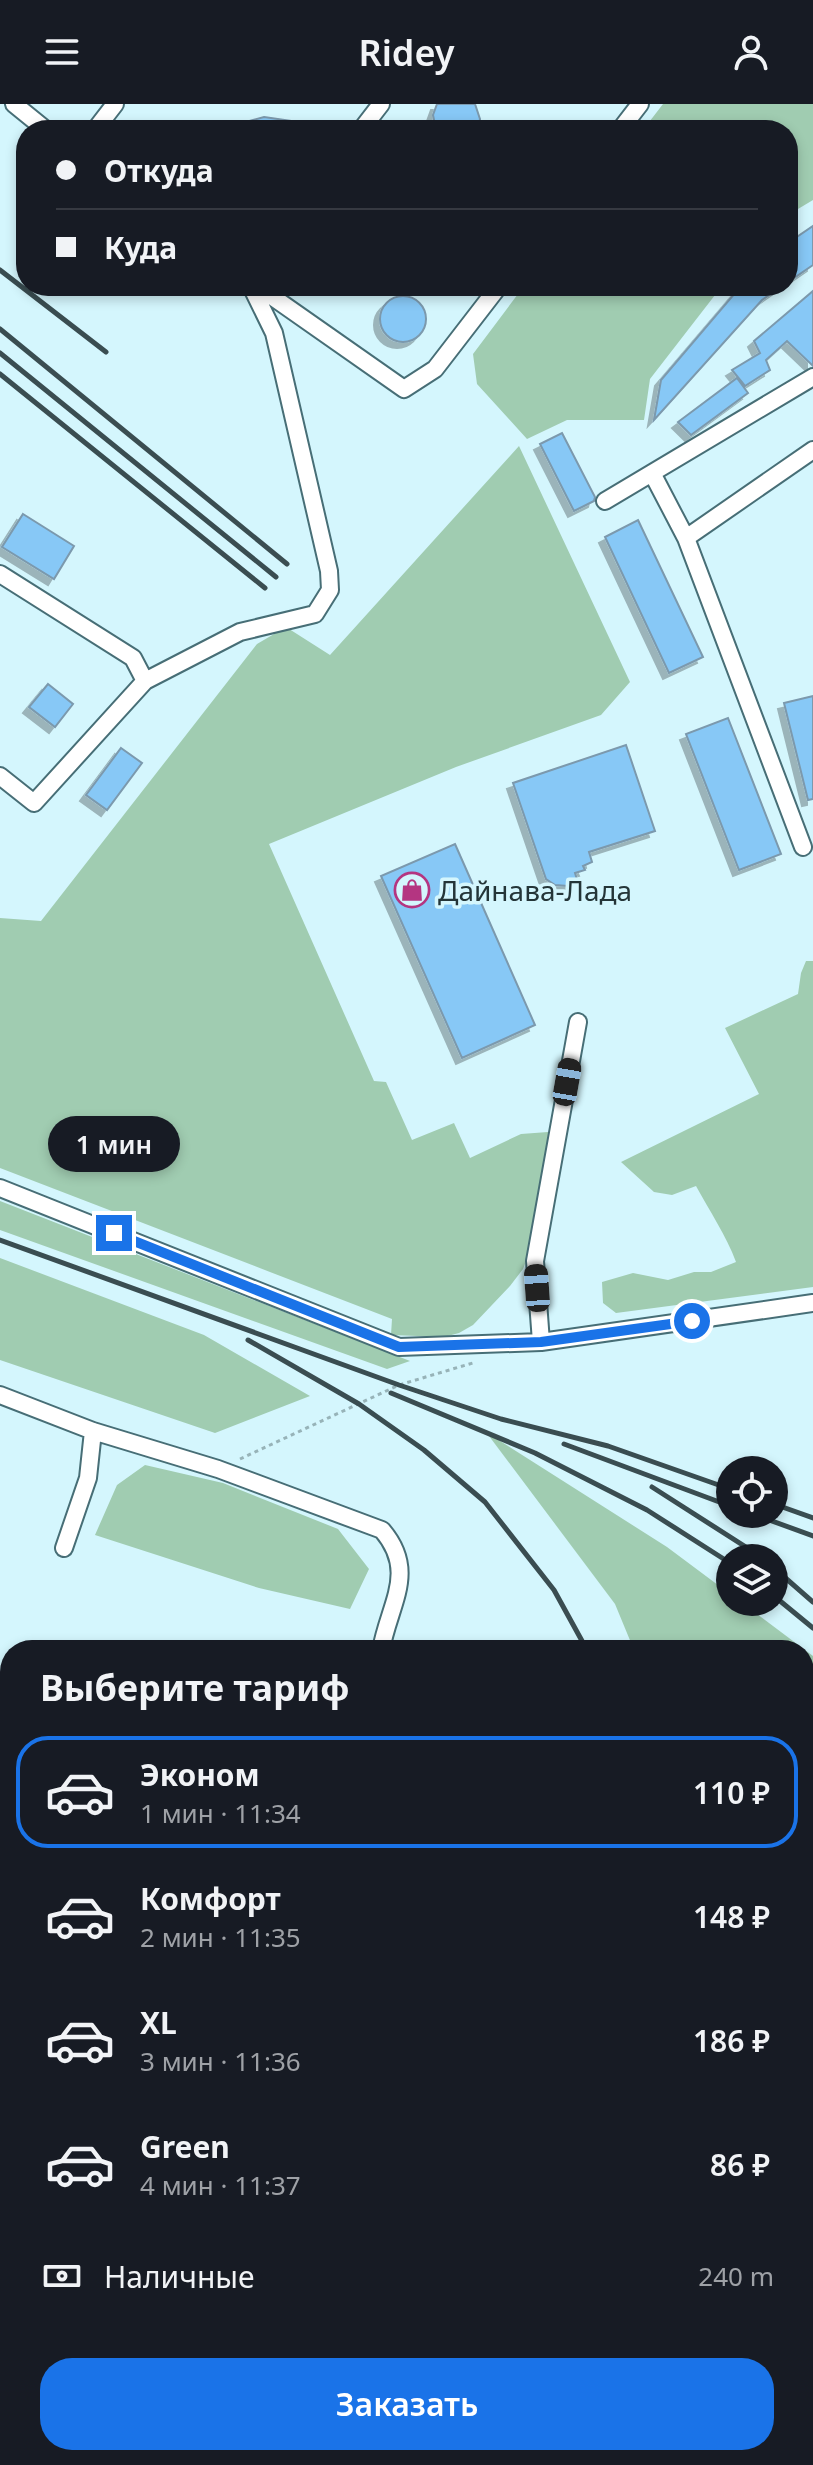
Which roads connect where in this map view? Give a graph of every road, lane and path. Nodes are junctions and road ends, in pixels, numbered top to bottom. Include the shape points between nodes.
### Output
1 (14, 104) edge
2 (115, 104) edge
3 (381, 104) edge
4 (640, 104) edge
5 (34, 120) edge
6 (103, 120) edge
7 (369, 120) edge
8 (628, 120) edge
9 (256, 296) edge
10 (271, 296) edge
11 (491, 296) edge
12 (813, 377) edge
13 (813, 450) edge
14 (652, 473) junction
15 (605, 501) dead end
16 (686, 538) junction
17 (0, 574) edge
18 (145, 681) junction
19 (0, 776) edge
20 (803, 847) dead end
21 (578, 1022) dead end
22 (0, 1188) edge
23 (813, 1303) edge
24 (541, 1342) junction
25 (484, 1359) dead end
26 (0, 1395) edge
27 (93, 1431) junction
28 (218, 1469) junction
29 (64, 1548) dead end
30 (384, 1640) edge

1 - 5 street
2 - 6 street
3 - 7 street
4 - 8 street
9 - 18 street via 286,374 330,590 315,614 240,632
10 - 11 street via 404,389 435,369
12 - 14 street
13 - 16 street
14 - 15 street
14 - 16 street
16 - 20 street
17 - 18 street via 133,658
18 - 19 street via 34,803
21 - 24 street via 535,1261
22 - 24 street via 399,1347
23 - 24 street
25 - 28 path via 399,1385
26 - 27 street
27 - 28 street
27 - 29 street via 88,1478
28 - 30 street via 382,1530 397,1547 401,1572

